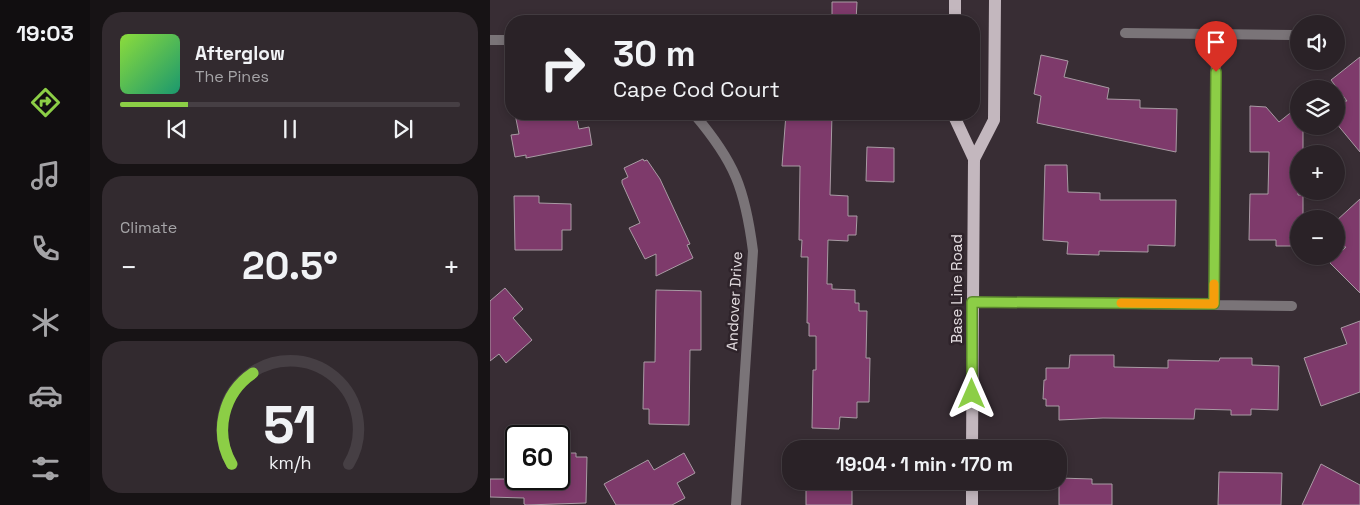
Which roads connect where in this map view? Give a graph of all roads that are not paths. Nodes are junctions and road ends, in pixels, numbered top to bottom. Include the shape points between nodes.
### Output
1 (955, 0) edge
2 (995, 0) edge
3 (954, 15) edge
4 (1125, 33) dead end
5 (1216, 34) junction
6 (1290, 35) edge
7 (490, 40) edge
8 (505, 40) edge
9 (699, 120) edge
10 (956, 120) edge
11 (974, 160) junction
12 (972, 302) junction
13 (1214, 304) junction
14 (1292, 306) dead end
15 (972, 440) edge
16 (972, 490) edge
17 (736, 505) edge
18 (972, 505) edge

1 - 3 main road
2 - 11 main road, Base Line Road via 994,120
4 - 5 street
5 - 6 street
5 - 13 street
7 - 8 street
9 - 17 street, Andover Drive via 717,140 737,175 748,213 753,252
10 - 11 main road, Base Line Road
11 - 12 main road, Base Line Road
12 - 13 street
12 - 15 main road, Base Line Road
13 - 14 street
16 - 18 main road

